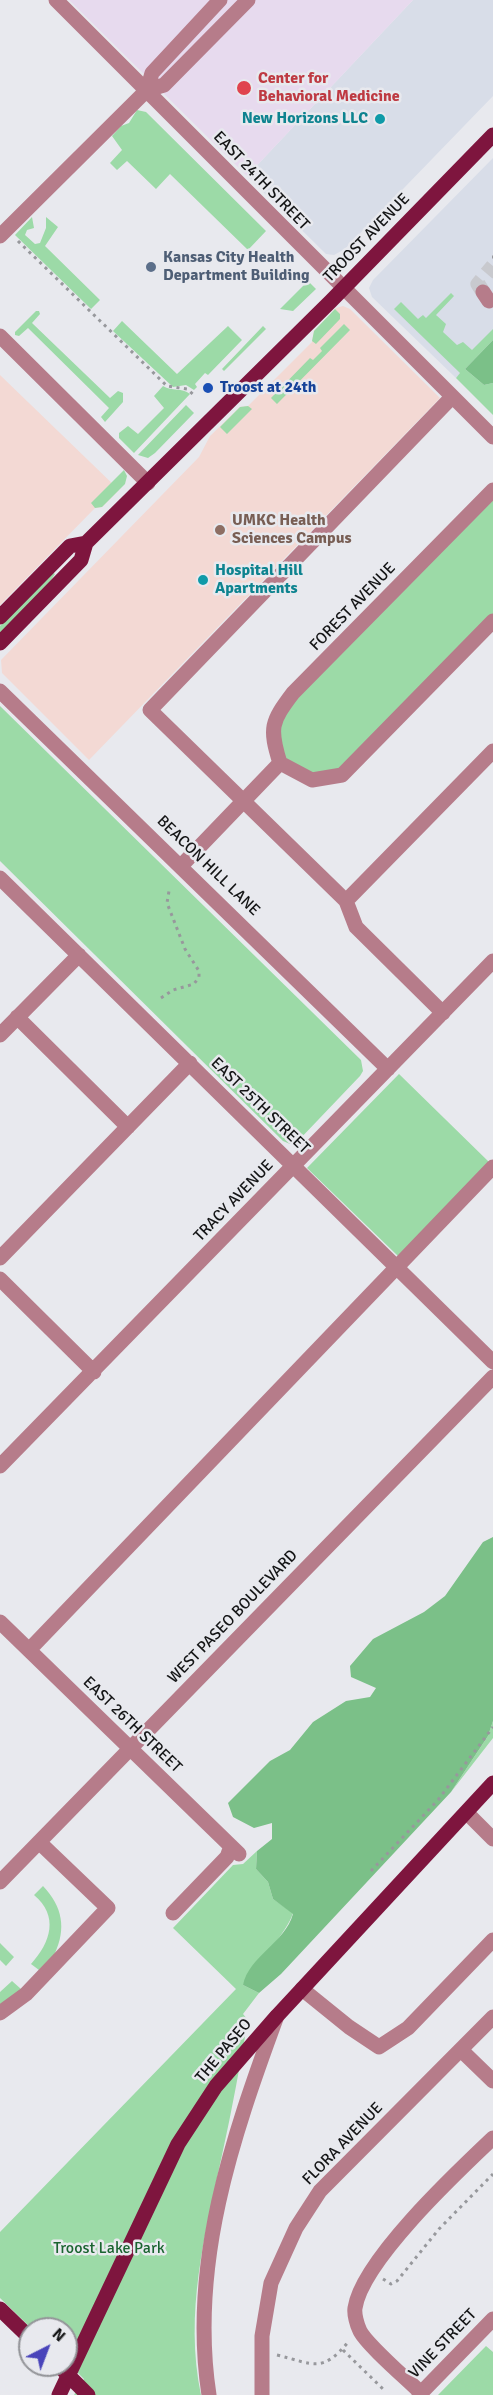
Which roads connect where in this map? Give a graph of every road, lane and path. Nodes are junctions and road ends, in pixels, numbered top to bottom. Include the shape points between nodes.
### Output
1 (56, 0) edge
2 (220, 0) edge
3 (248, 0) edge
4 (147, 90) junction
5 (493, 135) edge
6 (0, 236) edge
7 (21, 244) dead end
8 (342, 289) junction
9 (0, 336) edge
10 (194, 395) dead end
11 (452, 397) junction
12 (493, 437) edge
13 (148, 483) junction
14 (493, 490) edge
15 (86, 543) junction
16 (0, 617) edge
17 (493, 621) edge
18 (0, 643) edge
19 (0, 691) edge
20 (493, 751) edge
21 (280, 763) junction
22 (244, 801) junction
23 (181, 866) junction
24 (0, 879) edge
25 (169, 891) dead end
26 (346, 901) junction
27 (79, 955) junction
28 (493, 961) edge
29 (161, 999) dead end
30 (443, 1013) junction
31 (17, 1017) junction
32 (0, 1035) edge
33 (190, 1063) junction
34 (388, 1069) junction
35 (128, 1127) junction
36 (295, 1165) junction
37 (493, 1167) edge
38 (0, 1258) edge
39 (397, 1267) junction
40 (0, 1280) edge
41 (493, 1362) edge
42 (94, 1372) junction
43 (493, 1377) edge
44 (0, 1466) edge
45 (0, 1622) edge
46 (29, 1650) junction
47 (493, 1727) edge
48 (130, 1748) junction
49 (493, 1783) edge
50 (467, 1813) junction
51 (493, 1839) edge
52 (39, 1842) junction
53 (371, 1871) dead end
54 (0, 1882) edge
55 (173, 1913) dead end
56 (493, 1940) edge
57 (302, 1989) junction
58 (0, 2013) edge
59 (277, 2016) junction
60 (493, 2017) edge
61 (461, 2050) junction
62 (493, 2081) edge
63 (493, 2138) edge
64 (493, 2174) edge
65 (376, 2288) dead end
66 (0, 2309) edge
67 (493, 2319) edge
68 (18, 2326) edge
69 (354, 2336) dead end
70 (343, 2349) junction
71 (278, 2355) dead end
72 (78, 2359) edge
73 (69, 2377) edge
74 (71, 2377) edge
75 (384, 2390) dead end
76 (420, 2394) edge
77 (59, 2395) edge
78 (88, 2395) edge
79 (209, 2395) edge
80 (261, 2395) edge

1 - 4 street, EAST 24TH STREET
2 - 4 street via 152,72
3 - 4 street via 164,85
4 - 6 street
4 - 8 street, EAST 24TH STREET
5 - 8 main road, TROOST AVENUE
7 - 10 path via 167,386 187,389
8 - 11 street, EAST 24TH STREET
8 - 13 main road, TROOST AVENUE
9 - 13 street
11 - 12 street, EAST 24TH STREET
11 - 22 street via 150,710
13 - 15 main road, TROOST AVENUE
14 - 21 street, FOREST AVENUE via 275,716 273,740
15 - 16 main road, TROOST AVENUE via 70,546
15 - 18 main road, TROOST AVENUE via 81,560
17 - 21 street via 342,775 312,780
19 - 23 street, BEACON HILL LANE
20 - 26 street
21 - 22 street
22 - 23 street
22 - 26 street
23 - 34 street, BEACON HILL LANE
24 - 27 street, EAST 25TH STREET
25 - 29 path via 167,903 199,977 194,984 173,990
26 - 30 street via 356,927
27 - 31 street
27 - 33 street, EAST 25TH STREET
28 - 30 street, TRACY AVENUE
30 - 34 street, TRACY AVENUE
31 - 32 street
31 - 35 street
33 - 35 street
33 - 36 street, EAST 25TH STREET
34 - 36 street, TRACY AVENUE
35 - 38 street
36 - 39 street, EAST 25TH STREET
36 - 42 street, TRACY AVENUE
37 - 39 street
39 - 41 street, EAST 25TH STREET
39 - 46 street
40 - 42 street
42 - 44 street, TRACY AVENUE
43 - 48 street, WEST PASEO BOULEVARD
45 - 46 street, EAST 26TH STREET
46 - 48 street, EAST 26TH STREET
47 - 53 path via 438,1800
48 - 52 street, WEST PASEO BOULEVARD
48 - 55 street, EAST 26TH STREET via 235,1850
49 - 50 main road, THE PASEO
50 - 51 street
50 - 57 main road, THE PASEO
52 - 54 street, WEST PASEO BOULEVARD
52 - 58 street via 108,1908 26,1994
56 - 57 street via 408,2028 379,2047
57 - 59 main road, THE PASEO
59 - 72 main road, THE PASEO via 216,2086 178,2144
59 - 79 street via 238,2126 210,2241 202,2307
60 - 61 street, FLORA AVENUE
61 - 62 street
61 - 80 street, FLORA AVENUE via 320,2191 296,2228 271,2283 262,2336
63 - 76 street via 441,2188 382,2257 362,2288 354,2310 361,2333
64 - 65 path via 439,2229 397,2281 391,2284 382,2279
66 - 68 main road
67 - 76 street, VINE STREET
69 - 70 path
70 - 71 path via 324,2364
70 - 75 path
73 - 77 main road, THE PASEO
74 - 78 main road

